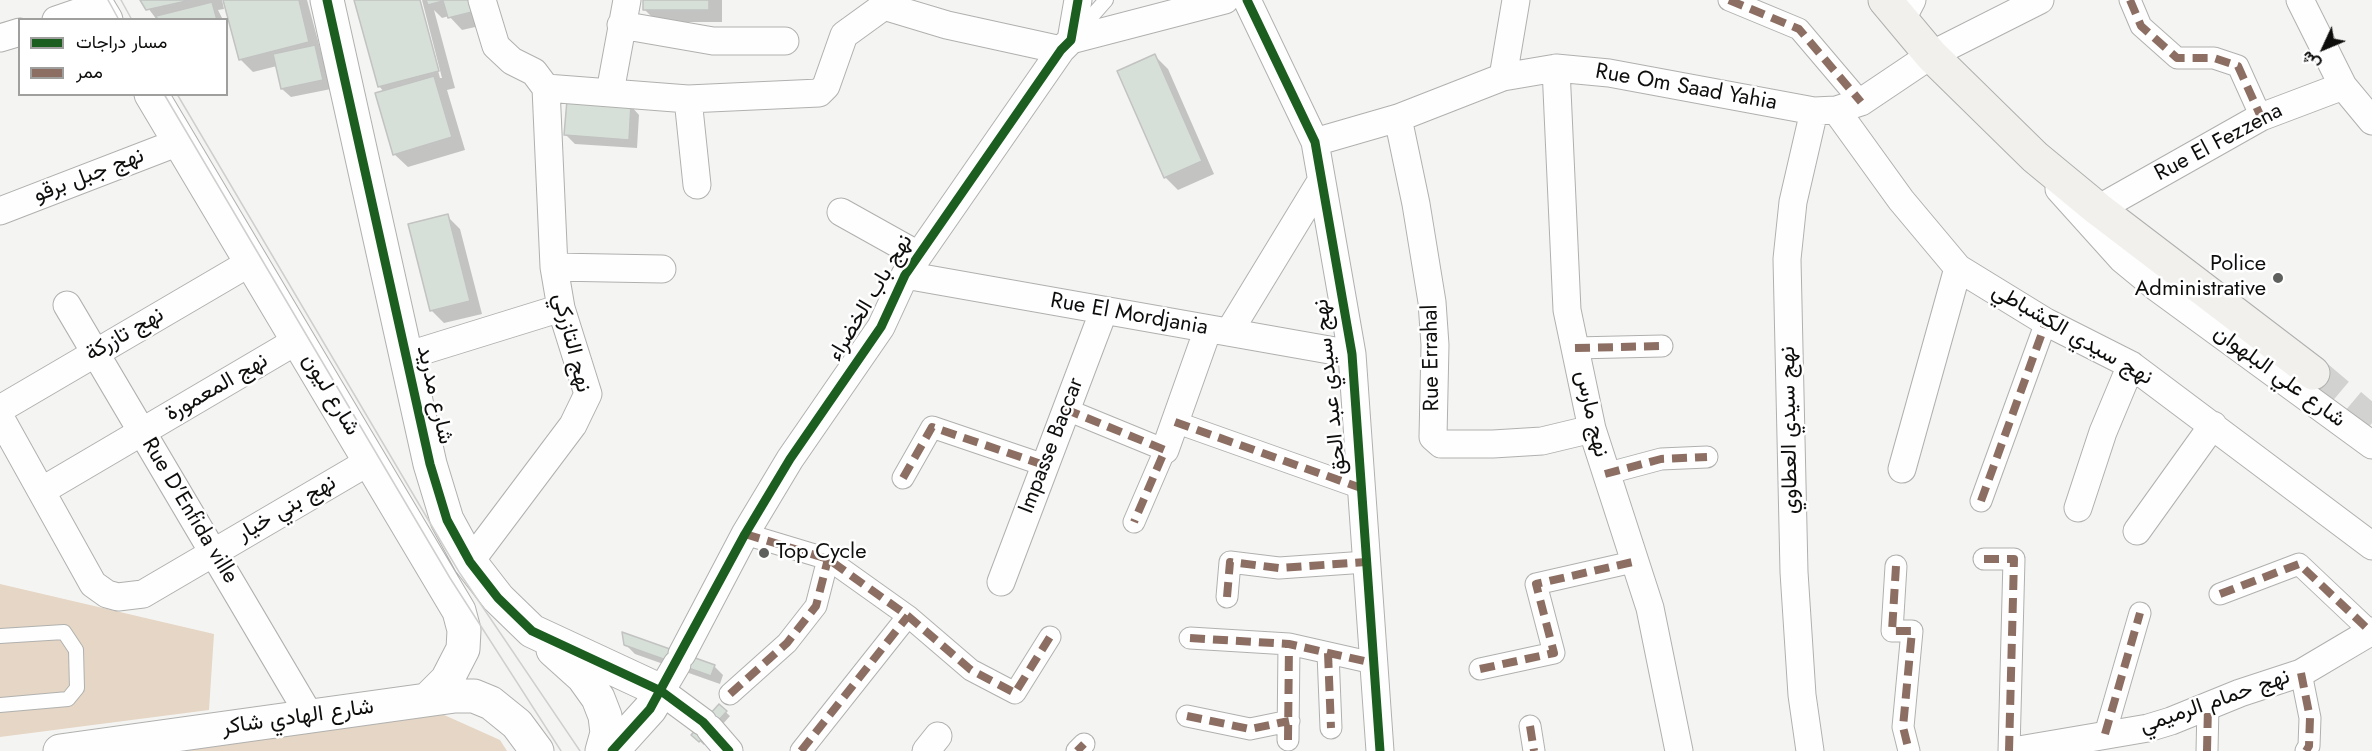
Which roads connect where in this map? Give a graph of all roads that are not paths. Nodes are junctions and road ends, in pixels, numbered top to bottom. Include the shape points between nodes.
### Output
1 (327, 0) edge
2 (482, 0) edge
3 (1078, 0) edge
4 (1106, 0) edge
5 (1225, 0) edge
6 (1247, 0) edge
7 (1516, 0) edge
8 (1729, 0) edge
9 (2040, 0) edge
10 (2130, 0) edge
11 (2300, 0) edge
12 (884, 3) edge
13 (1900, 6) edge
14 (99, 8) edge
15 (624, 12) edge
16 (63, 18) edge
17 (18, 33) edge
18 (0, 38) edge
19 (785, 41) dead end
20 (1066, 45) junction
21 (1931, 55) junction
22 (1556, 68) junction
23 (1503, 77) junction
24 (2343, 86) junction
25 (546, 88) junction
26 (610, 92) junction
27 (152, 96) edge
28 (688, 99) junction
29 (1837, 108) junction
30 (2260, 117) junction
31 (1398, 118) junction
32 (2372, 121) edge
33 (179, 142) junction
34 (1315, 142) junction
35 (2036, 156) junction
36 (1321, 182) junction
37 (697, 185) dead end
38 (2098, 209) junction
39 (0, 211) edge
40 (841, 212) dead end
41 (251, 262) junction
42 (912, 265) junction
43 (554, 267) junction
44 (1958, 268) junction
45 (662, 269) dead end
46 (67, 305) dead end
47 (561, 308) junction
48 (1104, 310) junction
49 (2046, 322) junction
50 (1218, 331) junction
51 (298, 340) junction
52 (1662, 346) dead end
53 (1575, 348) junction
54 (95, 353) junction
55 (1352, 354) junction
56 (406, 356) junction
57 (2131, 365) junction
58 (2313, 373) tunnel mouth
59 (1065, 409) junction
60 (0, 410) edge
61 (0, 417) edge
62 (1175, 422) junction
63 (2213, 425) junction
64 (1592, 429) junction
65 (142, 432) junction
66 (2372, 445) edge
67 (1166, 450) junction
68 (1707, 458) dead end
69 (370, 460) junction
70 (1044, 465) junction
71 (1902, 469) dead end
72 (1605, 474) junction
73 (903, 478) dead end
74 (1361, 488) junction
75 (43, 490) junction
76 (1981, 501) dead end
77 (2078, 508) dead end
78 (1134, 522) dead end
79 (2137, 531) dead end
80 (745, 534) junction
81 (2372, 546) edge
82 (213, 553) junction
83 (1984, 559) dead end
84 (828, 560) junction
85 (1366, 561) junction
86 (1637, 561) junction
87 (470, 562) junction
88 (1896, 566) dead end
89 (1001, 582) dead end
90 (2220, 594) dead end
91 (1227, 597) dead end
92 (2140, 613) dead end
93 (909, 616) junction
94 (532, 631) junction
95 (2371, 632) edge
96 (0, 636) edge
97 (1050, 637) dead end
98 (1190, 638) dead end
99 (1289, 644) junction
100 (1328, 652) junction
101 (1373, 663) junction
102 (1480, 669) dead end
103 (673, 670) junction
104 (2301, 673) junction
105 (730, 694) dead end
106 (429, 698) junction
107 (0, 705) edge
108 (2208, 706) junction
109 (1187, 716) dead end
110 (311, 718) junction
111 (1530, 726) dead end
112 (1331, 728) dead end
113 (2105, 734) junction
114 (60, 751) edge
115 (537, 751) edge
116 (602, 751) edge
117 (612, 751) edge
118 (729, 751) edge
119 (801, 751) edge
120 (1380, 751) edge
121 (1534, 751) edge
122 (1679, 751) edge
123 (1810, 751) edge
124 (1909, 751) edge
125 (2016, 751) edge
126 (2207, 751) edge
127 (2306, 751) edge

1 - 56 street, شارع مدريد
2 - 25 street via 502,55 534,72
3 - 20 street, نهج باب الخضراء
4 - 20 lane
5 - 20 street
6 - 34 street, نهج سيدي عبد الحق
7 - 23 street
8 - 29 street via 1799,28
9 - 21 street
10 - 30 street via 2141,26 2177,58 2214,58 2238,66
11 - 24 street
12 - 20 street via 947,25
12 - 28 street via 844,35 826,86 819,93
13 - 21 main road, شارع علي البلهوان
14 - 16 street
15 - 19 street via 713,41
15 - 26 street
17 - 18 street
20 - 42 street, نهج باب الخضراء
21 - 29 street
21 - 35 main road, شارع علي البلهوان
22 - 23 street, Rue Om Saad Yahia
22 - 29 street, Rue Om Saad Yahia
22 - 53 street, نهج مارس via 1567,310
23 - 31 street, Rue Om Saad Yahia
24 - 30 street, Rue El Fezzena
24 - 32 street
25 - 26 street
25 - 43 street, نهج التازركي
26 - 28 street
27 - 33 street, شارع ليون
28 - 37 street
29 - 44 street, نهج سيدي الكشباطي via 1901,200
29 - 123 street, نهج سيدي العطاوي via 1793,202 1787,259 1794,572
30 - 38 street, Rue El Fezzena
31 - 34 street, Rue Om Saad Yahia
31 - 64 street, Rue Errahal via 1432,302 1433,437 1441,444 1503,443 1542,441
33 - 39 street, نهج جبل برقو
33 - 41 street, شارع ليون
34 - 36 street, نهج سيدي عبد الحق
35 - 38 main road, شارع علي البلهوان
35 - 66 street, شارع علي البلهوان via 2068,201 2122,259
36 - 50 street
36 - 55 street, نهج سيدي عبد الحق
38 - 58 main road, شارع علي البلهوان
40 - 42 street, Rue El Mordjania
41 - 51 street, شارع ليون
41 - 54 street, نهج تازركة
42 - 48 street, Rue El Mordjania
42 - 80 street, نهج باب الخضراء via 881,327 790,459
43 - 45 street
43 - 47 street, نهج التازركي
44 - 49 street, نهج سيدي الكشباطي
44 - 71 street
46 - 54 street, Rue D'Enfida ville
47 - 56 street
47 - 87 street, نهج التازركي via 588,394 585,403 573,425
48 - 50 street, Rue El Mordjania
48 - 59 street, Impasse Baccar
49 - 57 street, نهج سيدي الكشباطي
49 - 76 street
50 - 55 street, Rue El Mordjania
50 - 62 street
51 - 65 street, نهج المعمورة
51 - 69 street, شارع ليون
52 - 53 street
53 - 64 street, نهج مارس
54 - 60 street, نهج تازركة
54 - 65 street, Rue D'Enfida ville
55 - 74 street, نهج سيدي عبد الحق
56 - 87 street, شارع مدريد via 447,520
57 - 63 street, نهج سيدي الكشباطي
57 - 77 street
59 - 67 street
59 - 70 street, Impasse Baccar
61 - 75 street
62 - 67 street
62 - 74 street
63 - 79 street
63 - 81 street, نهج سيدي الكشباطي
64 - 72 street, نهج مارس
65 - 75 street, نهج المعمورة
65 - 82 street, Rue D'Enfida ville
67 - 78 street
68 - 72 street via 1661,459
69 - 82 street, نهج بني خيار
69 - 106 street, شارع ليون via 449,591 464,630 463,649 456,664
70 - 73 street via 932,428
70 - 89 street, Impasse Baccar
72 - 86 street, نهج مارس
74 - 85 street, نهج سيدي عبد الحق
75 - 82 street, نهج بني خيار via 93,584 107,594 143,594
80 - 84 street
80 - 103 street, نهج باب الخضراء
82 - 110 street, Rue D'Enfida ville
83 - 125 street via 2014,559
84 - 93 street
84 - 105 street via 816,606 787,643
85 - 91 street via 1279,568 1230,562
85 - 101 street, نهج سيدي عبد الحق
86 - 102 street via 1536,584 1554,653
86 - 122 street, نهج مارس
87 - 94 street, شارع مدريد via 498,598
88 - 124 street via 1892,632 1912,631 1903,727
90 - 95 street via 2299,564
92 - 113 street
93 - 97 street via 971,670 1015,693
93 - 119 street
94 - 103 street, شارع مدريد
94 - 116 street via 583,677 598,698 607,733
95 - 104 street, نهج حمام الرميمي
96 - 107 lane via 64,632 76,650 77,688 68,699
98 - 99 street
99 - 100 street
99 - 109 street via 1289,730 1250,729
100 - 101 street
100 - 112 street
101 - 120 street, نهج سيدي عبد الحق
103 - 117 street via 650,709
103 - 118 street via 707,726
104 - 108 street, نهج حمام الرميمي
104 - 127 street via 2310,718
106 - 110 street, شارع الهادي شاكر
106 - 115 street, شارع الهادي شاكر via 474,696 491,703 517,724
108 - 113 street, نهج حمام الرميمي via 2148,728
108 - 126 street
110 - 114 street, شارع الهادي شاكر
111 - 121 street
113 - 125 street, نهج حمام الرميمي

